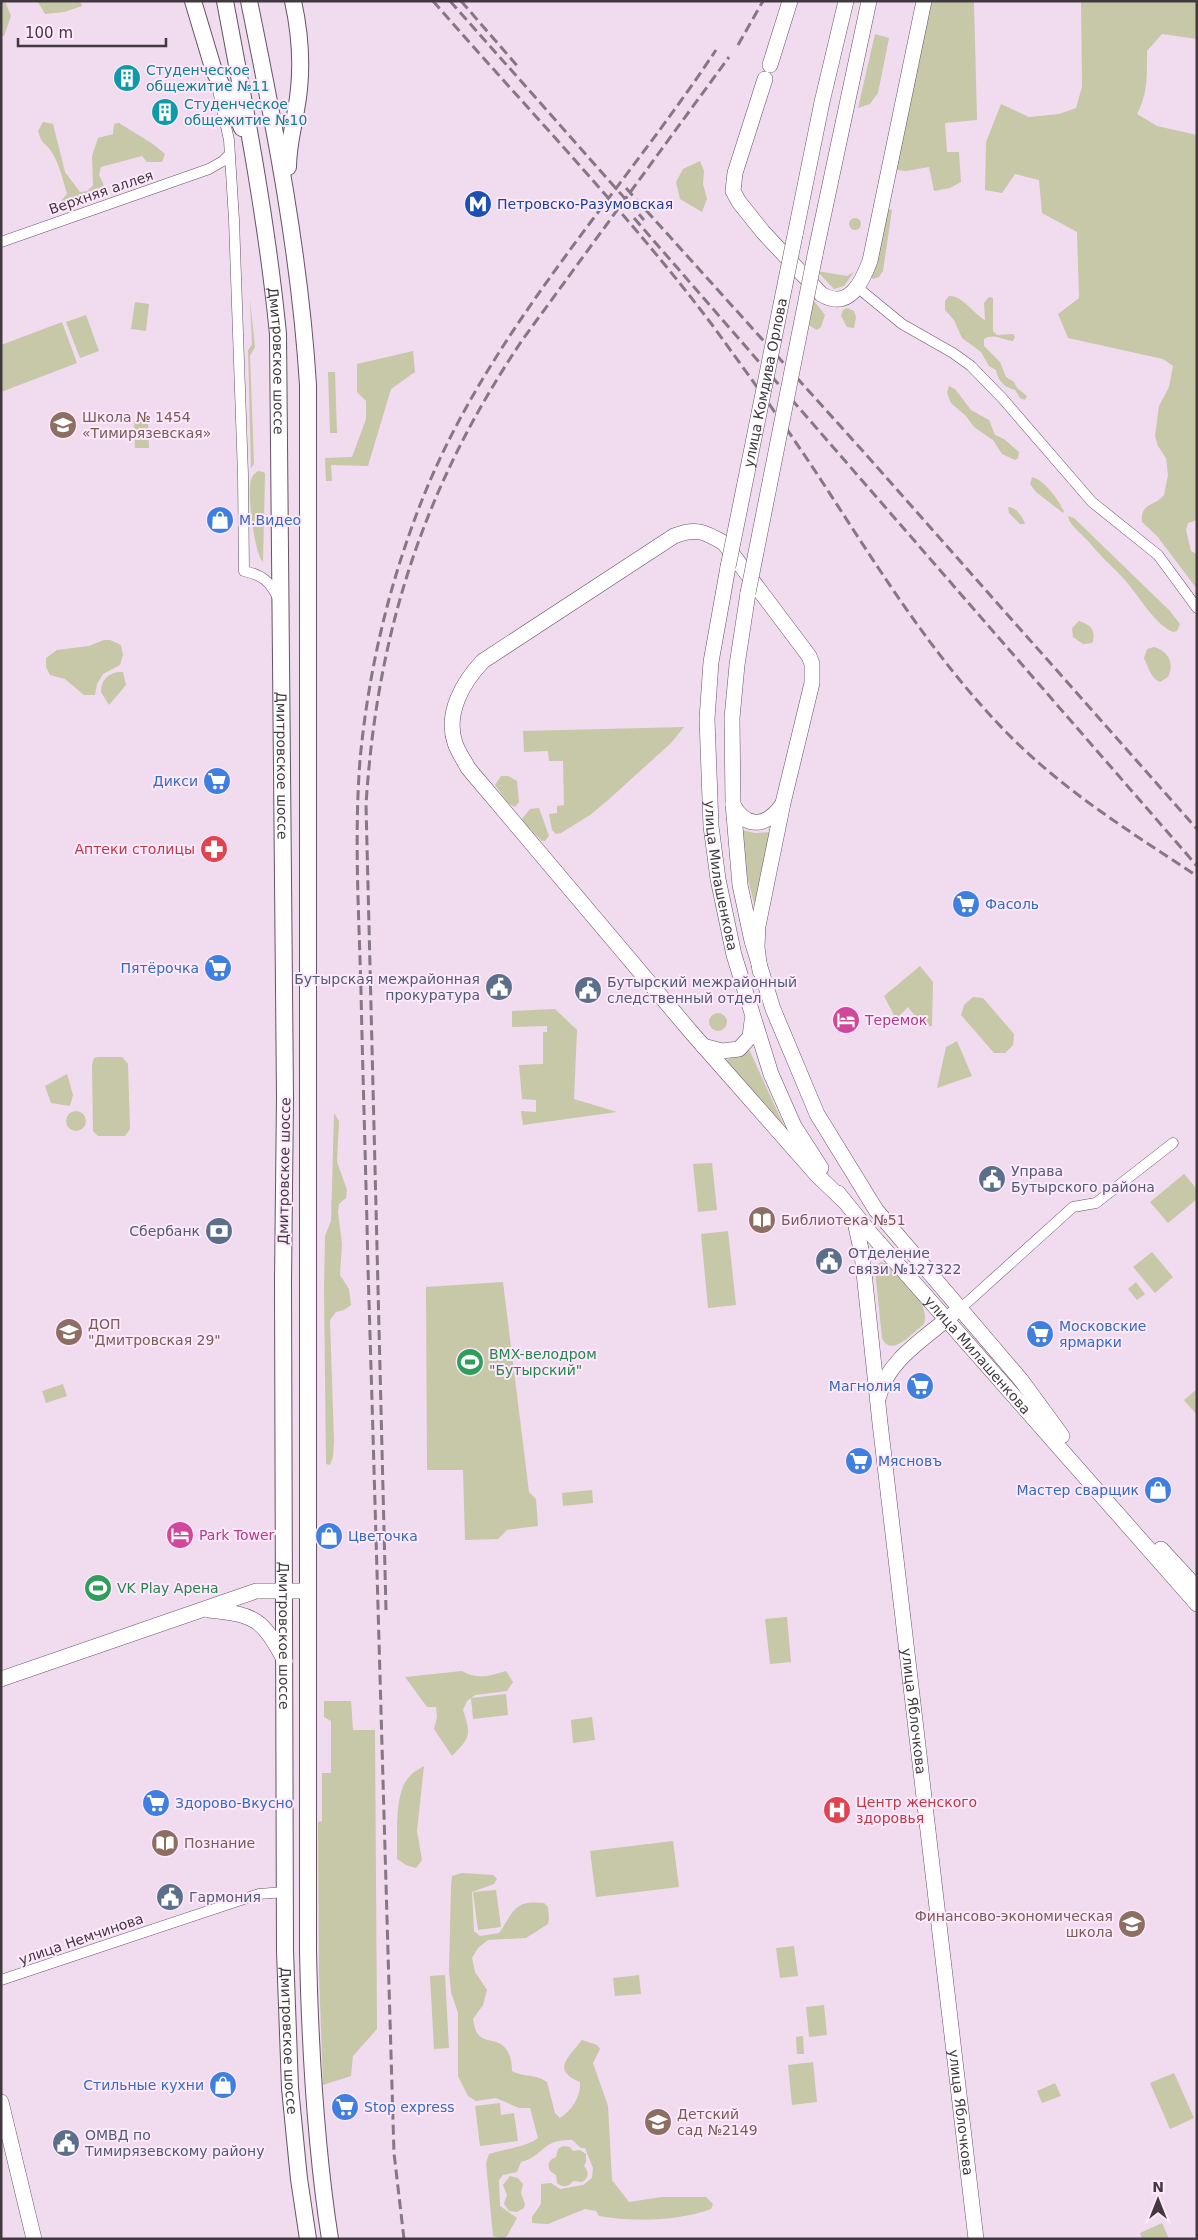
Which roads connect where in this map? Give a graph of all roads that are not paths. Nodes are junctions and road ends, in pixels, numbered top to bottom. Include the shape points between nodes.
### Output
1 (193, 1) edge
2 (225, 1) edge
3 (249, 1) edge
4 (293, 1) edge
5 (790, 1) edge
6 (846, 1) edge
7 (869, 1) edge
8 (924, 1) edge
9 (214, 71) junction
10 (230, 154) junction
11 (255, 160) junction
12 (209, 169) junction
13 (231, 174) junction
14 (287, 197) junction
15 (1, 242) edge
16 (857, 287) junction
17 (282, 607) junction
18 (1197, 608) edge
19 (733, 769) joint
20 (708, 770) joint
21 (733, 803) junction
22 (783, 803) junction
23 (760, 971) junction
24 (752, 1014) junction
25 (702, 1046) junction
26 (1173, 1143) dead end
27 (843, 1200) junction
28 (853, 1213) junction
29 (888, 1223) junction
30 (872, 1235) junction
31 (862, 1254) junction
32 (960, 1308) junction
33 (947, 1320) junction
34 (872, 1342) junction
35 (906, 1354) junction
36 (878, 1403) junction
37 (1197, 1588) edge
38 (283, 1591) junction
39 (306, 1591) junction
40 (1197, 1604) edge
41 (204, 1609) junction
42 (285, 1662) junction
43 (1, 1679) edge
44 (285, 1892) junction
45 (1, 1980) edge
46 (1, 2102) edge
47 (34, 2239) edge
48 (308, 2239) edge
49 (330, 2239) edge
50 (976, 2239) edge

1 - 9 main road
2 - 11 main road, Дмитровское шоссе
3 - 14 main road
4 - 14 main road via 301,43 297,108 288,148
5 - 16 street via 735,173 734,196 821,294 837,299 851,294
6 - 20 street, улица Комдива Орлова, bridge via 728,567 711,662
7 - 19 street, улица Комдива Орлова, bridge via 748,593 733,709
8 - 16 street via 870,260
9 - 10 street
9 - 11 main road
10 - 12 street, Верхняя аллея
10 - 13 street
11 - 17 main road, Дмитровское шоссе via 278,334
12 - 13 street via 219,168
12 - 15 street, Верхняя аллея
13 - 17 street via 244,571 265,577
14 - 39 main road, Дмитровское шоссе via 301,293 308,385
16 - 18 street via 902,324 971,366 1092,502 1158,556
17 - 38 main road, Дмитровское шоссе via 285,1079
19 - 21 street, улица Милашенкова
20 - 24 street, улица Милашенкова via 718,879 734,955
21 - 22 street via 746,821 755,823 776,814
21 - 23 street, улица Милашенкова via 740,885
22 - 23 street via 758,926
22 - 25 street via 812,683 812,664 724,543 705,532 688,531 674,536 502,648 473,672 457,701 454,738 468,768
23 - 29 street, улица Милашенкова via 817,1114 857,1181
24 - 25 street via 750,1037 739,1049 722,1051
24 - 27 street, улица Милашенкова via 770,1074 794,1126
25 - 27 street via 817,1176
26 - 32 street via 1096,1203 1073,1207
27 - 28 street, улица Милашенкова
28 - 30 street, улица Милашенкова
28 - 31 street, улица Яблочкова
29 - 30 street
29 - 32 street, улица Милашенкова
30 - 31 street
30 - 33 street, улица Милашенкова
31 - 34 street, улица Яблочкова
32 - 33 street
32 - 37 street, улица Милашенкова via 1021,1380 1053,1424
33 - 35 street
33 - 40 street, улица Милашенкова
34 - 35 street via 886,1357
34 - 36 street, улица Яблочкова
35 - 36 street via 888,1374
36 - 50 street, улица Яблочкова
38 - 39 street
38 - 41 street via 256,1591
38 - 42 main road, Дмитровское шоссе
39 - 49 main road, Дмитровское шоссе via 309,2028 312,2086
41 - 42 street via 247,1615 257,1620 270,1634
41 - 43 street
42 - 44 main road, Дмитровское шоссе
44 - 45 street, улица Немчинова via 259,1894
44 - 48 main road, Дмитровское шоссе via 290,2088
46 - 47 street

